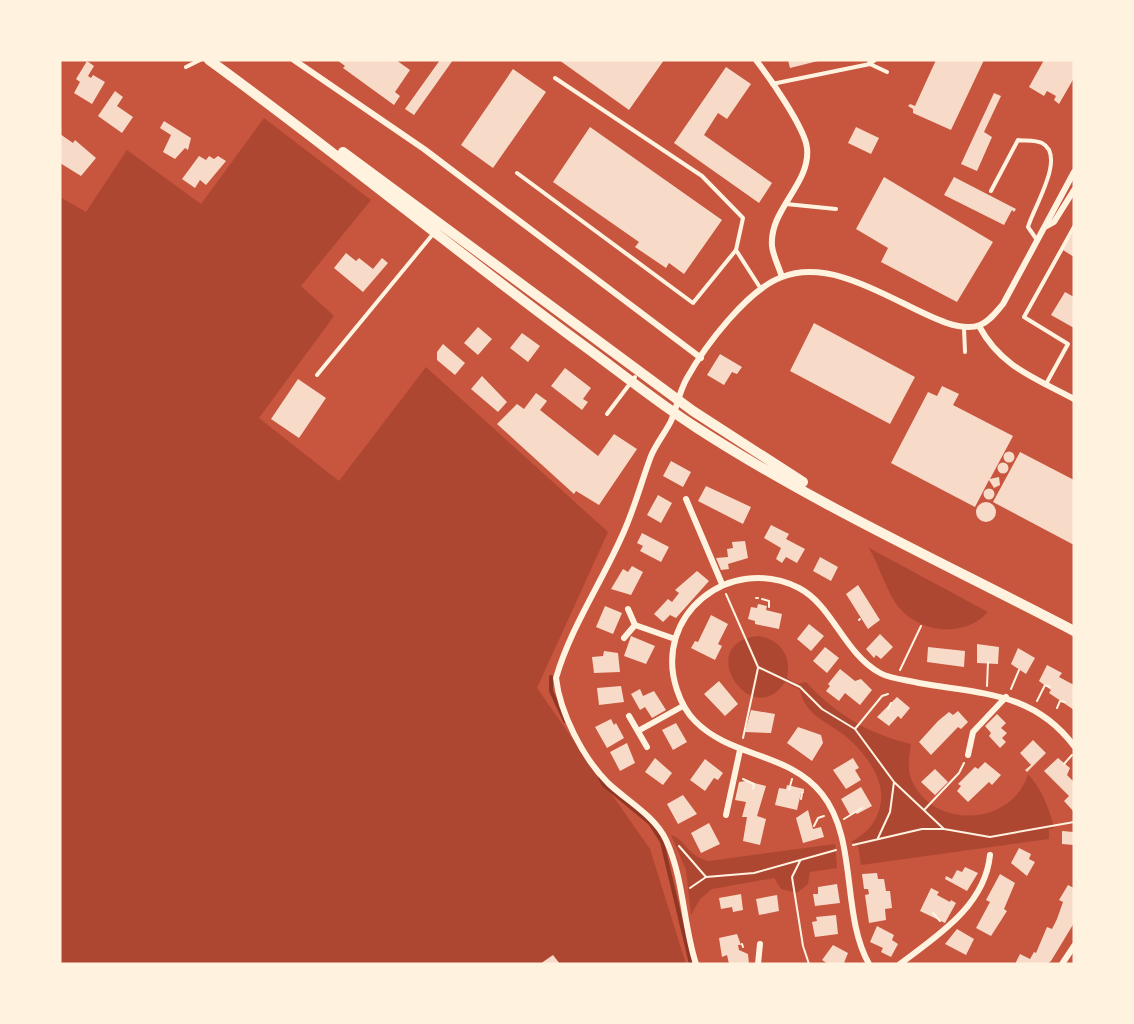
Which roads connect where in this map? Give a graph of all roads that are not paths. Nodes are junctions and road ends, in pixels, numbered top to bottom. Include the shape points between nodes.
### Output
1 (200, 60) edge
2 (209, 60) edge
3 (294, 60) edge
4 (757, 60) edge
5 (875, 60) edge
6 (869, 62) edge
7 (186, 67) dead end
8 (887, 72) dead end
9 (555, 78) dead end
10 (771, 84) junction
11 (1074, 171) edge
12 (517, 173) dead end
13 (1074, 190) edge
14 (991, 191) dead end
15 (785, 204) junction
16 (836, 209) dead end
17 (411, 210) dead end
18 (1046, 227) junction
19 (437, 228) junction
20 (1074, 228) edge
21 (1038, 240) junction
22 (736, 250) junction
23 (782, 277) junction
24 (761, 288) junction
25 (979, 326) junction
26 (964, 328) junction
27 (965, 352) dead end
28 (701, 358) junction
29 (317, 375) dead end
30 (633, 379) junction
31 (1046, 384) junction
32 (1074, 399) edge
33 (675, 406) junction
34 (607, 414) dead end
35 (686, 499) dead end
36 (722, 584) junction
37 (628, 609) dead end
38 (635, 625) junction
39 (1073, 629) edge
40 (624, 638) dead end
41 (675, 639) junction
42 (1006, 697) junction
43 (683, 706) junction
44 (629, 716) dead end
45 (638, 731) junction
46 (1074, 746) edge
47 (646, 747) dead end
48 (740, 750) junction
49 (968, 755) road end
50 (726, 815) dead end
51 (990, 855) dead end
52 (759, 944) dead end
53 (1074, 946) edge
54 (696, 964) edge
55 (758, 964) edge
56 (869, 964) edge
57 (900, 964) edge
58 (1062, 964) edge

1 - 7 lane
2 - 19 main road
3 - 28 street via 424,149
4 - 10 street
5 - 6 lane
6 - 8 lane
6 - 10 lane
9 - 22 lane via 702,176 743,218
10 - 15 street via 802,132 807,148 805,167
11 - 18 street via 1047,218
12 - 22 lane via 693,303
13 - 18 street via 1054,222
14 - 21 lane via 1018,140 1041,143 1049,151 1052,168 1028,227
15 - 16 lane
15 - 23 street via 775,222 772,246
17 - 19 main road
18 - 21 street
19 - 29 lane
19 - 30 main road via 511,292
19 - 33 main road via 512,278
20 - 31 lane via 1024,317 1068,344
21 - 25 street via 1003,304
22 - 24 lane
23 - 24 street
23 - 26 street via 796,273 832,275 863,284
24 - 28 street
25 - 26 street
25 - 31 street via 1004,361
26 - 27 lane
28 - 33 street via 686,379
30 - 33 main road
30 - 34 lane
31 - 32 street
33 - 39 main road via 850,508
33 - 39 main road via 765,469
33 - 54 street via 652,454 626,529 556,678 558,695 590,760 607,782 648,817 666,839
35 - 36 street
36 - 41 street via 702,598
36 - 42 street via 768,579 799,588 821,606 856,655 880,673
37 - 38 street
38 - 40 street
38 - 41 street
41 - 43 street via 671,671
42 - 46 street via 1047,719
42 - 49 street via 973,732
43 - 45 street
43 - 48 street via 713,737
44 - 45 street
45 - 47 street
48 - 50 street
48 - 56 street via 775,760 800,773 831,809
51 - 57 street via 988,872 960,918
52 - 55 street
53 - 58 street

